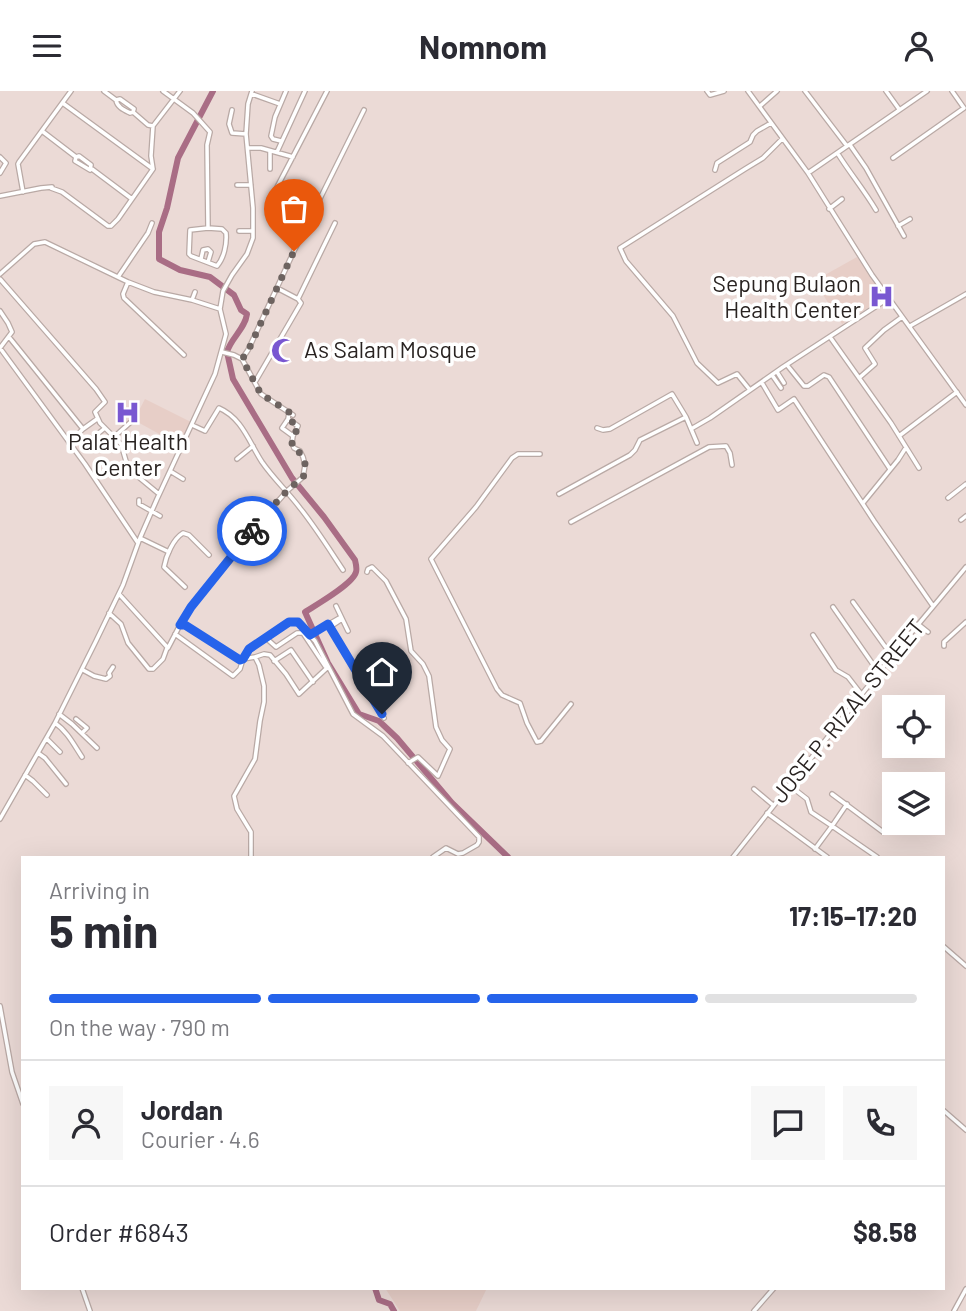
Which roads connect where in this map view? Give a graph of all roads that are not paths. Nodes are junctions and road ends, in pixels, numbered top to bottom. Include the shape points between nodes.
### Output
1 (71, 91) edge
2 (104, 91) edge
3 (163, 91) edge
4 (180, 91) edge
5 (286, 91) edge
6 (305, 91) edge
7 (327, 91) edge
8 (707, 91) edge
9 (724, 91) edge
10 (748, 91) edge
11 (756, 91) edge
12 (777, 91) edge
13 (805, 91) edge
14 (886, 91) edge
15 (927, 91) edge
16 (952, 91) edge
17 (252, 92) edge
18 (751, 96) junction
19 (174, 99) junction
20 (966, 101) edge
21 (64, 104) junction
22 (280, 104) junction
23 (961, 104) junction
24 (760, 106) junction
25 (232, 110) dead end
26 (364, 110) dead end
27 (900, 110) junction
28 (771, 123) junction
29 (153, 127) junction
30 (42, 131) junction
31 (246, 134) junction
32 (782, 139) junction
33 (281, 141) junction
34 (848, 146) junction
35 (247, 148) junction
36 (270, 151) junction
37 (277, 152) junction
38 (837, 153) junction
39 (0, 157) edge
40 (293, 157) junction
41 (892, 158) dead end
42 (153, 169) junction
43 (270, 169) dead end
44 (715, 170) dead end
45 (0, 173) edge
46 (808, 173) junction
47 (237, 185) dead end
48 (251, 185) junction
49 (23, 191) junction
50 (0, 196) edge
51 (132, 199) junction
52 (842, 199) dead end
53 (829, 209) junction
54 (876, 210) dead end
55 (910, 219) dead end
56 (152, 223) dead end
57 (335, 223) dead end
58 (898, 226) junction
59 (208, 229) junction
60 (239, 231) dead end
61 (253, 231) junction
62 (303, 233) junction
63 (904, 236) dead end
64 (200, 260) junction
65 (208, 263) junction
66 (0, 274) edge
67 (118, 277) junction
68 (0, 279) edge
69 (128, 282) junction
70 (276, 288) junction
71 (195, 292) dead end
72 (966, 294) edge
73 (889, 298) junction
74 (298, 299) junction
75 (192, 300) junction
76 (220, 309) junction
77 (0, 311) edge
78 (903, 316) junction
79 (910, 326) junction
80 (9, 337) junction
81 (830, 337) junction
82 (226, 353) junction
83 (184, 355) dead end
84 (242, 359) junction
85 (787, 365) junction
86 (774, 373) junction
87 (859, 378) junction
88 (255, 382) junction
89 (762, 383) junction
90 (784, 383) dead end
91 (780, 389) dead end
92 (750, 390) junction
93 (957, 392) junction
94 (966, 405) edge
95 (289, 412) junction
96 (293, 415) dead end
97 (686, 417) junction
98 (97, 419) junction
99 (133, 419) dead end
100 (288, 419) junction
101 (192, 425) junction
102 (105, 428) junction
103 (597, 428) dead end
104 (83, 429) junction
105 (691, 429) junction
106 (293, 436) junction
107 (899, 436) junction
108 (114, 437) junction
109 (90, 440) dead end
110 (69, 443) junction
111 (697, 443) dead end
112 (253, 446) junction
113 (905, 446) junction
114 (168, 447) dead end
115 (178, 452) junction
116 (540, 454) dead end
117 (237, 459) dead end
118 (142, 465) dead end
119 (732, 465) dead end
120 (919, 468) dead end
121 (890, 469) junction
122 (134, 471) junction
123 (170, 471) junction
124 (183, 479) dead end
125 (966, 484) edge
126 (287, 491) junction
127 (159, 494) junction
128 (559, 494) dead end
129 (948, 498) dead end
130 (139, 500) dead end
131 (863, 504) junction
132 (151, 511) junction
133 (160, 516) dead end
134 (966, 516) edge
135 (961, 520) dead end
136 (571, 522) dead end
137 (139, 540) junction
138 (169, 552) junction
139 (209, 555) dead end
140 (966, 566) edge
141 (343, 571) dead end
142 (366, 572) dead end
143 (185, 587) dead end
144 (119, 594) junction
145 (853, 601) dead end
146 (336, 606) dead end
147 (933, 606) junction
148 (833, 607) dead end
149 (109, 613) junction
150 (341, 618) junction
151 (966, 622) edge
152 (918, 624) junction
153 (180, 625) junction
154 (329, 625) junction
155 (348, 631) dead end
156 (928, 632) dead end
157 (175, 634) junction
158 (311, 634) junction
159 (813, 635) dead end
160 (266, 638) junction
161 (944, 646) dead end
162 (168, 647) junction
163 (892, 656) junction
164 (255, 657) junction
165 (243, 659) junction
166 (274, 661) junction
167 (113, 667) dead end
168 (328, 668) junction
169 (82, 669) junction
170 (879, 673) junction
171 (313, 682) junction
172 (862, 695) junction
173 (571, 704) dead end
174 (59, 714) junction
175 (384, 717) dead end
176 (55, 723) junction
177 (72, 724) junction
178 (82, 733) junction
179 (47, 739) junction
180 (97, 748) dead end
181 (60, 752) dead end
182 (38, 753) junction
183 (82, 757) dead end
184 (412, 761) junction
185 (25, 775) junction
186 (66, 784) dead end
187 (789, 785) junction
188 (754, 789) dead end
189 (832, 794) dead end
190 (47, 795) dead end
191 (846, 804) junction
192 (773, 805) junction
193 (767, 813) junction
194 (0, 819) edge
195 (832, 826) junction
196 (882, 831) edge
197 (815, 849) junction
198 (251, 856) edge
199 (434, 856) edge
200 (734, 856) edge
201 (826, 856) edge
202 (876, 856) edge
203 (945, 948) edge
204 (966, 967) edge
205 (0, 1006) edge
206 (21, 1098) edge
207 (945, 1112) edge
208 (966, 1130) edge
209 (966, 1289) edge
210 (83, 1290) edge
211 (772, 1290) edge
212 (756, 1309) edge
213 (90, 1311) edge
214 (763, 1311) edge
215 (954, 1311) edge

1 - 21 street
2 - 29 street
3 - 19 street
4 - 19 street
5 - 22 street
6 - 33 street
7 - 40 street
8 - 9 street via 710,95
10 - 18 street
11 - 18 street
12 - 24 street
13 - 34 street
14 - 27 street
15 - 27 street
16 - 23 street
17 - 22 street
17 - 31 street
18 - 24 street
19 - 29 street
19 - 59 street via 210,132
20 - 23 street
21 - 30 street
21 - 42 street
22 - 33 street via 271,136
23 - 41 street via 964,109
24 - 28 street
25 - 31 street via 232,133
26 - 62 street
27 - 34 street
28 - 32 street
28 - 44 street via 717,163
29 - 42 street
30 - 49 street via 18,164
30 - 51 street via 76,157 75,161
31 - 35 street
32 - 46 street
32 - 92 street via 763,157 620,248 673,316 697,363 718,383 737,375
33 - 37 street
34 - 38 street
34 - 58 street via 866,168
35 - 36 street
35 - 48 street
36 - 37 street
36 - 43 street
37 - 40 street
38 - 46 street
38 - 54 street
39 - 45 street via 6,163
40 - 62 street via 275,193 282,197 286,209 296,213
42 - 51 street
46 - 53 street
47 - 48 street
48 - 61 street
49 - 50 street
49 - 51 street via 44,187 62,191 108,226
52 - 53 street
53 - 73 street
55 - 58 street
56 - 67 street
57 - 74 street
58 - 63 street
59 - 64 street via 190,230 189,255
59 - 65 street via 222,229 226,238 219,265
60 - 61 street
61 - 76 street via 250,249 225,286
62 - 70 street
64 - 65 street
64 - 65 street via 208,249
66 - 67 street via 34,244 45,242
67 - 69 street
68 - 98 street via 104,401 95,412
69 - 75 street
69 - 83 street via 124,298
70 - 74 street
70 - 84 street
71 - 75 street
72 - 79 street
73 - 78 street
73 - 81 street
74 - 88 street via 301,303
75 - 76 street
76 - 82 street
77 - 80 street via 12,329
78 - 79 street
78 - 87 street via 865,348 875,364
79 - 93 street
80 - 104 street
80 - 110 street via 0,348
81 - 85 street
81 - 87 street
82 - 84 street
82 - 101 street
84 - 88 street
85 - 86 street
85 - 121 street via 804,386 824,375 829,377
86 - 89 street
86 - 90 street
86 - 91 street
87 - 107 street
88 - 95 street via 263,395
89 - 92 street
89 - 131 street via 778,410 794,399
92 - 105 street
93 - 94 street
93 - 107 street
95 - 96 street
95 - 100 street
97 - 103 street via 671,394 610,429
97 - 105 street
97 - 128 street via 640,440 630,455
98 - 102 street
98 - 104 street
99 - 108 street
100 - 106 street via 298,426
100 - 106 street via 282,428
101 - 112 street via 205,431 221,409 241,426
101 - 115 street
102 - 108 street
102 - 109 street
104 - 110 street
105 - 111 street
106 - 126 street via 293,448 300,451 305,465 303,477
107 - 113 street
108 - 122 street
110 - 137 street
112 - 117 street
112 - 126 street
113 - 120 street
113 - 121 street
114 - 115 street
115 - 123 street
116 - 173 street via 512,458 431,559 498,689 520,703 537,742
118 - 122 street
119 - 136 street via 726,446 709,447
121 - 131 street
122 - 127 street
123 - 124 street
123 - 127 street
125 - 129 street
126 - 141 street
126 - 153 street via 248,534
127 - 132 street
130 - 132 street
131 - 147 street
132 - 133 street
132 - 137 street
134 - 135 street
137 - 138 street
137 - 144 street
138 - 139 street via 183,533
138 - 143 street via 164,567
140 - 147 street, JOSE P. RIZAL STREET
142 - 184 street via 373,567 382,576 405,617 411,651 429,676 436,727 450,749 438,776 418,758
144 - 149 street
144 - 162 street
145 - 163 street
146 - 150 street
147 - 152 street, JOSE P. RIZAL STREET
148 - 170 street
149 - 162 street via 149,669 163,659
149 - 169 street
150 - 154 street
150 - 155 street
151 - 161 street
152 - 156 street
152 - 163 street, JOSE P. RIZAL STREET
153 - 157 street
153 - 165 street
154 - 158 street
154 - 175 street
157 - 162 street
157 - 165 street via 233,675
158 - 160 street via 300,624 289,622
158 - 168 street
159 - 172 street via 836,670
160 - 165 street
160 - 168 street via 276,647 303,633
163 - 170 street, JOSE P. RIZAL STREET
164 - 165 street
164 - 166 street via 269,654
164 - 198 street via 264,702 255,759 234,796 251,832
166 - 171 street via 291,650
166 - 171 street via 299,694
167 - 169 street via 106,679
168 - 171 street
168 - 184 street via 354,714
169 - 174 street
170 - 172 street, JOSE P. RIZAL STREET
172 - 187 street, JOSE P. RIZAL STREET
174 - 176 street
174 - 177 street
176 - 179 street
176 - 183 street
177 - 178 street
177 - 178 street via 78,718 86,728
178 - 180 street
179 - 181 street
179 - 182 street
182 - 185 street
182 - 186 street
184 - 199 street via 480,839 463,853 446,848
185 - 190 street
185 - 194 street
187 - 192 street, JOSE P. RIZAL STREET
187 - 195 street via 807,799 811,812
188 - 192 street
189 - 191 street
191 - 195 street
191 - 196 street
192 - 193 street, JOSE P. RIZAL STREET
193 - 197 street
193 - 200 street, JOSE P. RIZAL STREET
195 - 197 street
195 - 202 street
197 - 201 street
203 - 204 street
205 - 206 street
207 - 208 street
209 - 215 street
210 - 213 street
211 - 212 street
212 - 214 street

